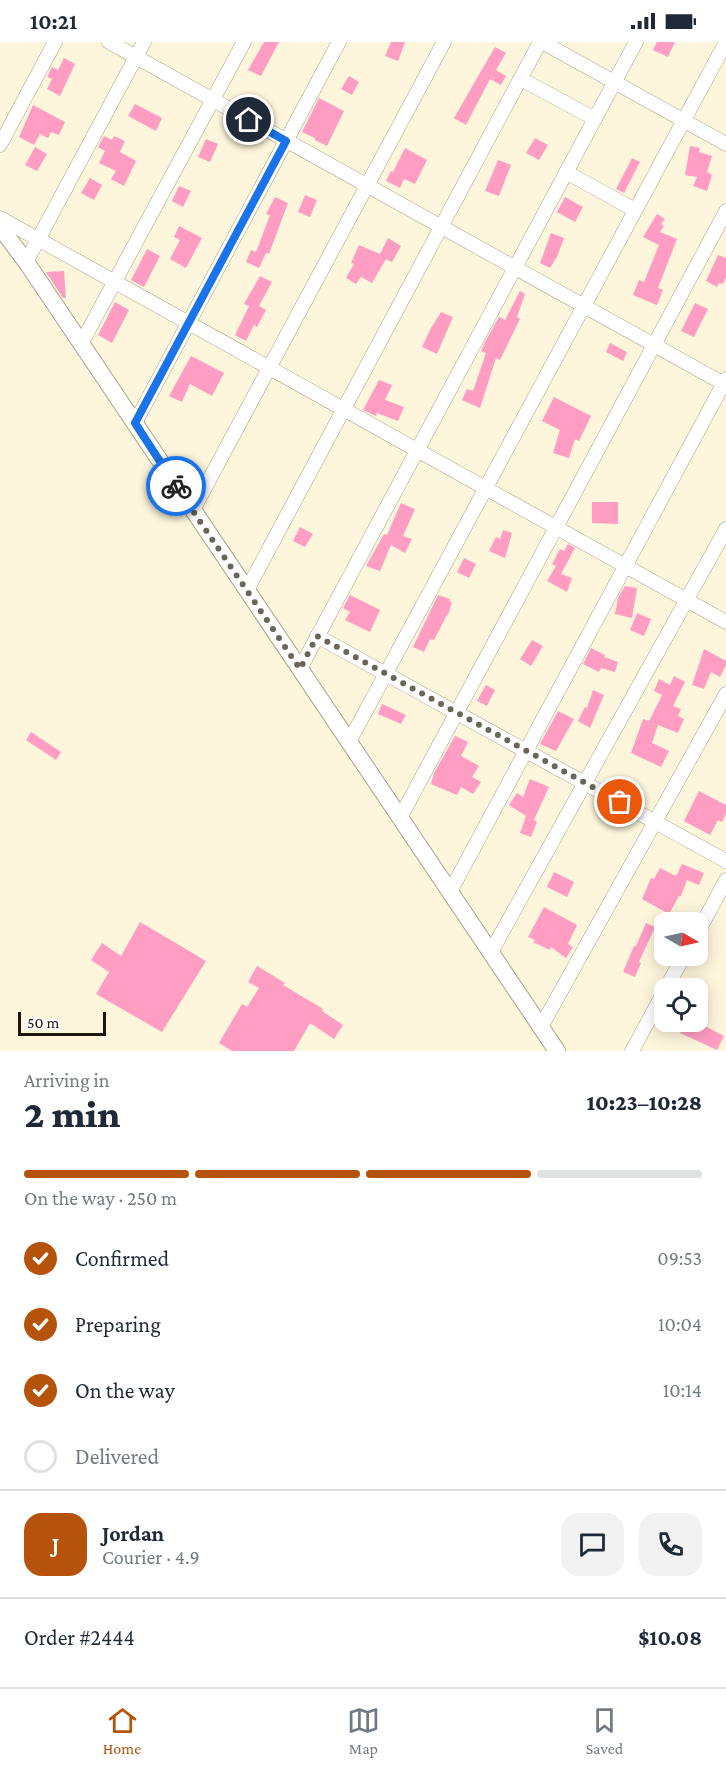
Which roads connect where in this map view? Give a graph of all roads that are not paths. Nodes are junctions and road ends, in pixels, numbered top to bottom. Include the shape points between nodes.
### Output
1 (55, 42) edge
2 (109, 42) edge
3 (144, 42) edge
4 (244, 42) edge
5 (339, 42) edge
6 (444, 42) edge
7 (541, 42) edge
8 (636, 42) edge
9 (726, 42) edge
10 (136, 57) junction
11 (521, 78) junction
12 (615, 82) junction
13 (213, 100) junction
14 (595, 119) junction
15 (683, 120) junction
16 (286, 141) junction
17 (726, 144) edge
18 (0, 145) edge
19 (566, 172) junction
20 (367, 185) junction
21 (635, 210) junction
22 (726, 211) edge
23 (0, 218) edge
24 (0, 227) edge
25 (441, 227) junction
26 (38, 240) junction
27 (26, 262) junction
28 (515, 268) junction
29 (115, 282) junction
30 (584, 306) junction
31 (188, 323) junction
32 (81, 344) junction
33 (654, 345) junction
34 (269, 368) junction
35 (725, 383) edge
36 (344, 409) junction
37 (135, 423) junction
38 (417, 450) junction
39 (486, 488) junction
40 (193, 510) junction
41 (556, 528) junction
42 (726, 529) edge
43 (626, 566) junction
44 (247, 590) junction
45 (686, 600) junction
46 (726, 622) edge
47 (317, 636) junction
48 (300, 669) junction
49 (386, 674) junction
50 (726, 694) edge
51 (457, 713) junction
52 (350, 742) junction
53 (526, 751) junction
54 (585, 783) junction
55 (400, 818) junction
56 (655, 822) junction
57 (726, 861) edge
58 (725, 885) edge
59 (450, 892) junction
60 (708, 915) edge
61 (490, 952) junction
62 (654, 1010) edge
63 (541, 1027) junction
64 (557, 1051) edge
65 (632, 1051) edge

1 - 18 street
2 - 10 street
3 - 10 street
4 - 13 street
5 - 16 street
6 - 20 street
7 - 11 street
7 - 12 street
8 - 12 street
9 - 15 street
10 - 13 street
10 - 26 street
11 - 14 street
11 - 25 street
12 - 14 street
12 - 15 street
13 - 16 street
13 - 29 street
14 - 19 street
15 - 17 street
15 - 21 street
16 - 20 street
16 - 31 street
19 - 21 street
19 - 28 street
20 - 25 street
20 - 34 street
21 - 30 street
22 - 33 street
23 - 26 street
24 - 27 street
25 - 28 street
25 - 36 street
26 - 27 street
26 - 29 street
27 - 32 street
28 - 30 street
28 - 38 street
29 - 31 street
29 - 32 street
30 - 33 street
30 - 39 street
31 - 34 street
31 - 37 street
32 - 37 street
33 - 35 street
33 - 41 street
34 - 36 street
34 - 40 street
35 - 43 street
36 - 38 street
36 - 44 street
37 - 40 street
38 - 39 street
38 - 47 street
39 - 41 street
39 - 49 street
40 - 44 street
41 - 43 street
41 - 51 street
42 - 45 street
43 - 45 street
43 - 53 street
44 - 48 street
45 - 46 street
45 - 54 street
47 - 48 street
47 - 49 street
48 - 52 street
49 - 51 street
49 - 52 street
50 - 56 street
51 - 53 street
51 - 55 street
52 - 55 street
53 - 54 street
53 - 59 street
54 - 56 street
54 - 61 street
55 - 59 street
56 - 57 street
56 - 63 street
58 - 60 street
59 - 61 street
61 - 63 street
62 - 65 street
63 - 64 street

